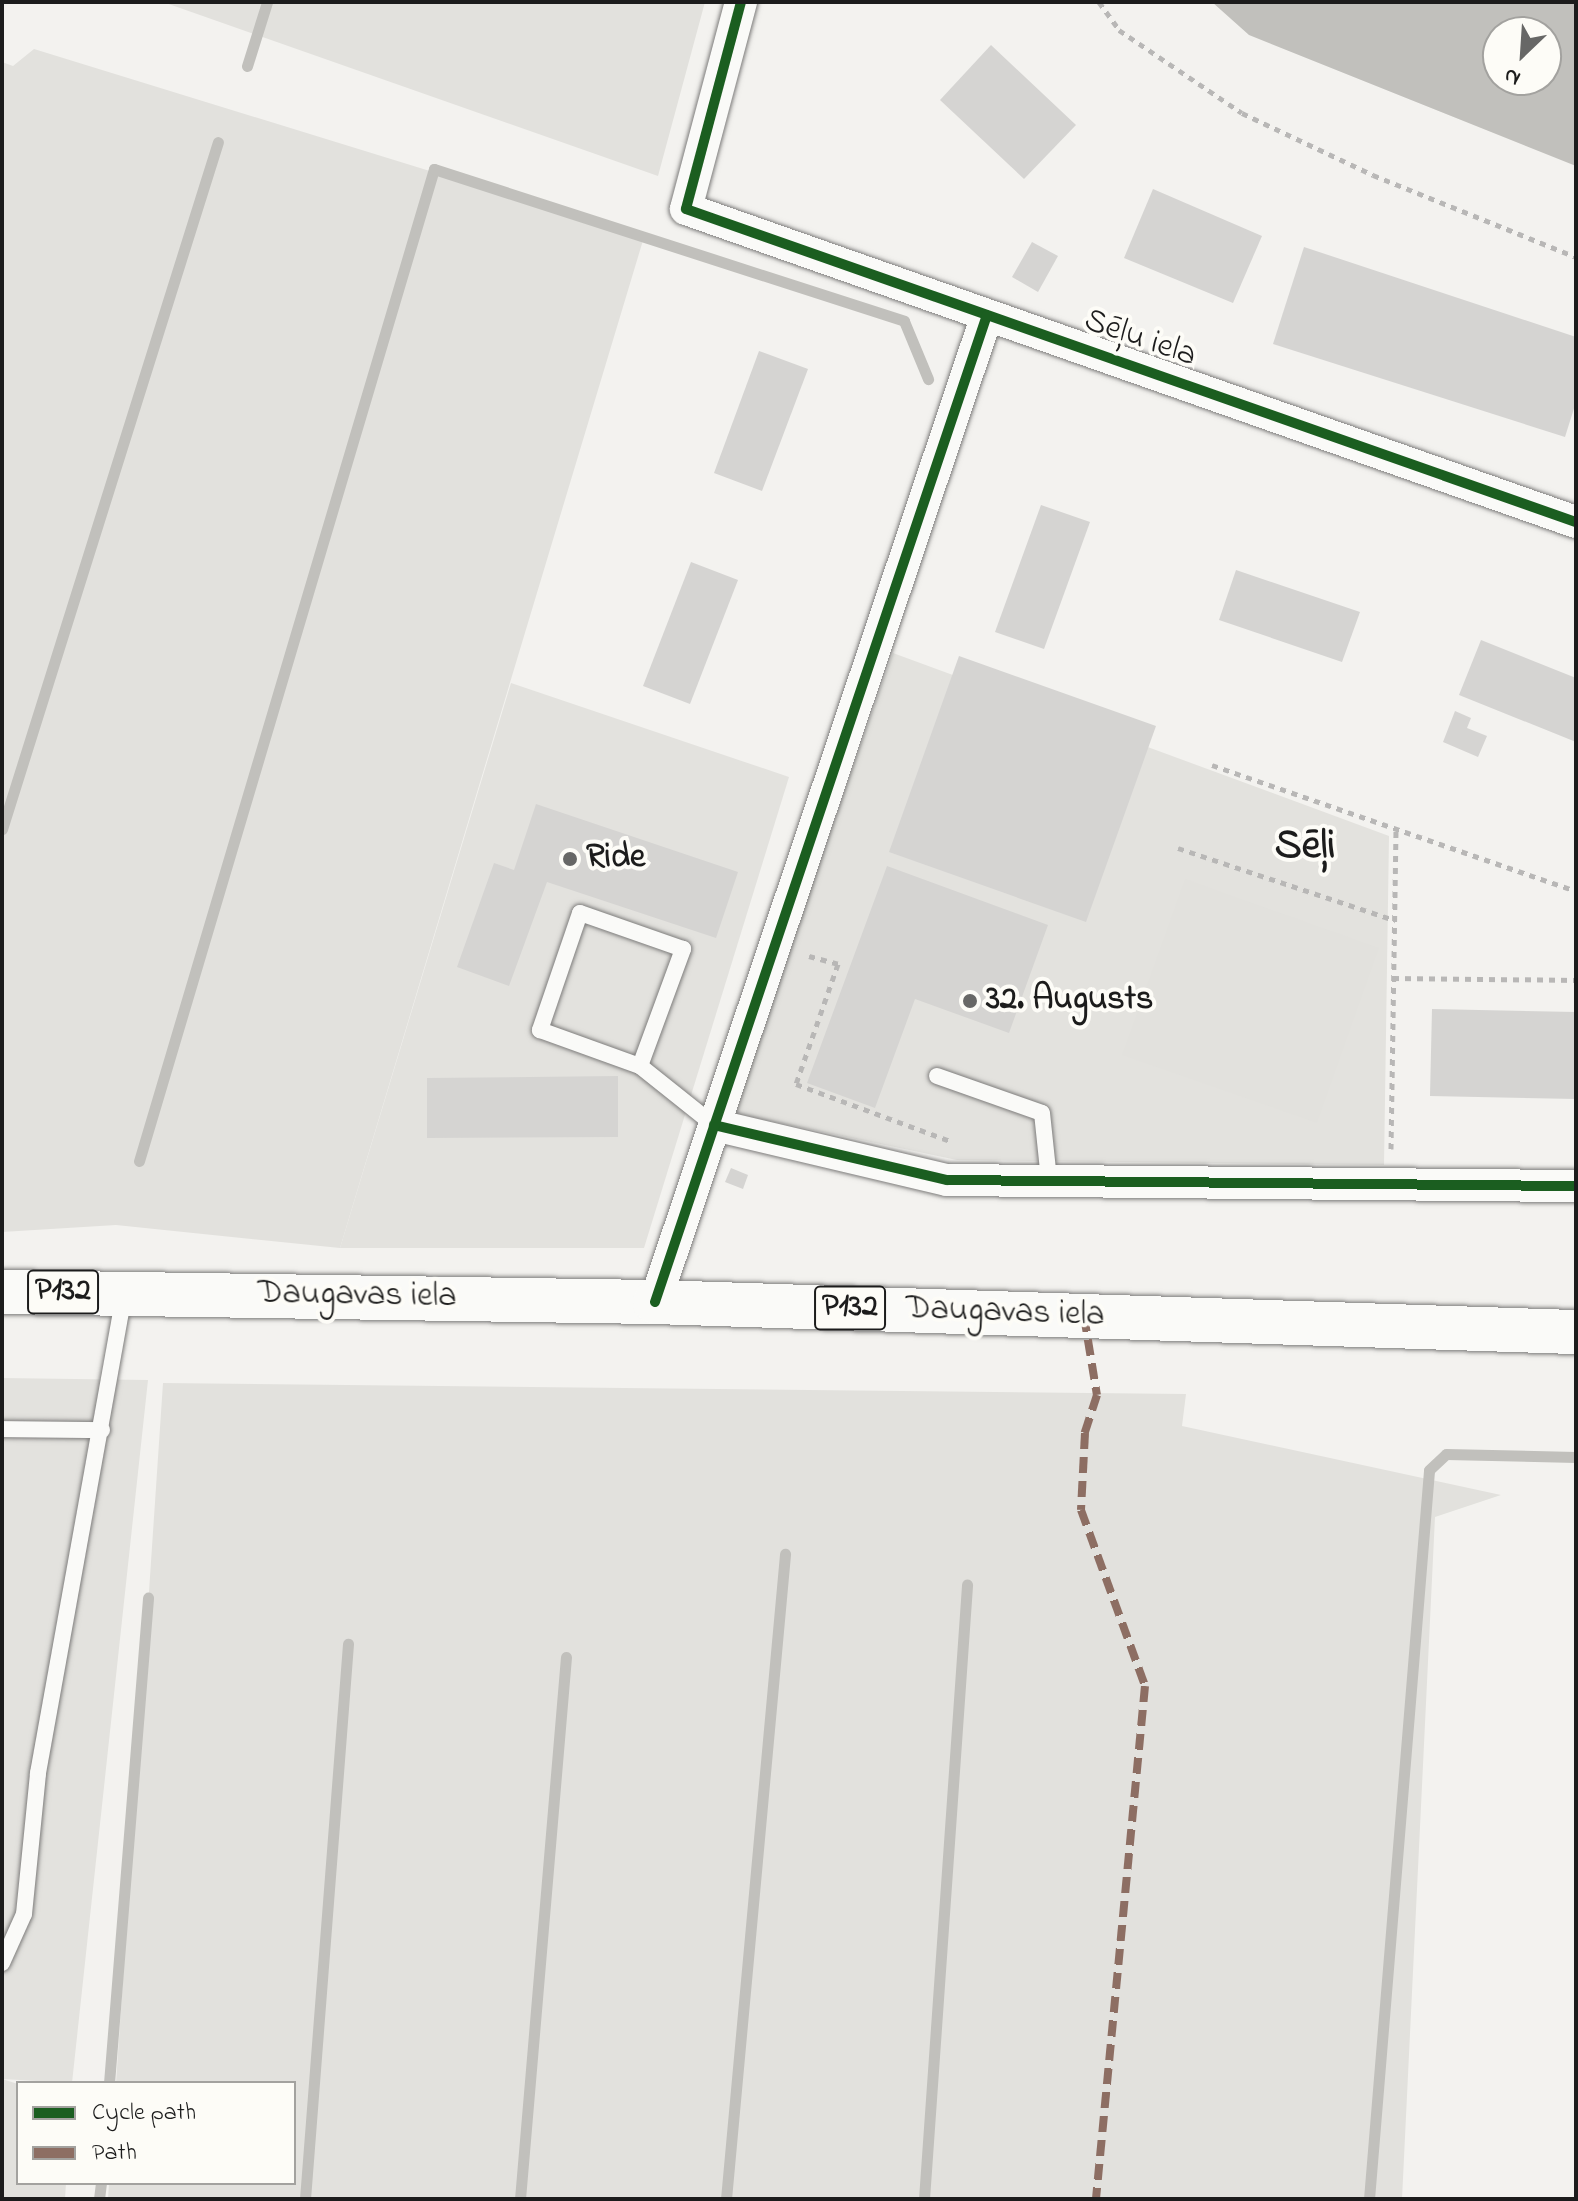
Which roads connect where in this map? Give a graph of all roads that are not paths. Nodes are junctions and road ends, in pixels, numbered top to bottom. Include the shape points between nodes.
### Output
1 (741, 2) edge
2 (987, 315) junction
3 (1576, 522) edge
4 (640, 1066) junction
5 (937, 1076) dead end
6 (714, 1125) junction
7 (1049, 1180) junction
8 (1576, 1186) edge
9 (124, 1291) junction
10 (2, 1292) edge
11 (655, 1302) junction
12 (1576, 1332) edge
13 (2, 1429) edge
14 (102, 1430) junction
15 (2, 1963) edge

1 - 2 street, Sēļu iela via 686,209
2 - 3 street, Sēļu iela
2 - 6 street
4 - 4 lane via 683,949 580,913 540,1030
4 - 6 lane
5 - 7 lane via 1042,1113
6 - 7 street via 947,1180
6 - 11 street
7 - 8 street
9 - 10 main road, Daugavas iela / P132
9 - 11 main road, Daugavas iela / P132
9 - 14 lane
11 - 12 main road, Daugavas iela / P132
13 - 14 lane
14 - 15 lane via 38,1773 24,1914

